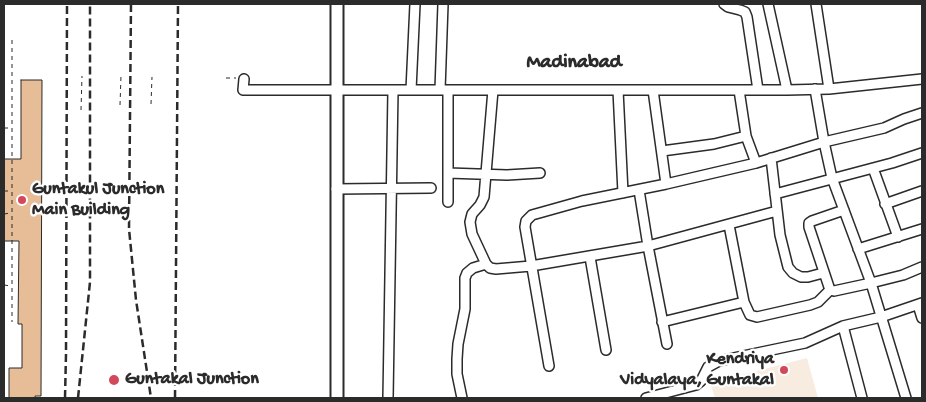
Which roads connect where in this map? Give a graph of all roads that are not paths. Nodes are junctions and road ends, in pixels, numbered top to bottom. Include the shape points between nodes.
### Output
1 (337, 4) edge
2 (416, 4) edge
3 (443, 4) edge
4 (724, 4) edge
5 (768, 4) edge
6 (816, 4) edge
7 (244, 79) road end
8 (922, 79) edge
9 (814, 89) junction
10 (829, 89) junction
11 (336, 90) junction
12 (393, 90) junction
13 (411, 90) junction
14 (444, 90) junction
15 (493, 90) junction
16 (618, 90) junction
17 (654, 90) junction
18 (739, 90) junction
19 (758, 90) junction
20 (787, 90) junction
21 (922, 113) edge
22 (746, 136) junction
23 (824, 142) junction
24 (662, 151) junction
25 (922, 153) edge
26 (771, 158) junction
27 (756, 163) junction
28 (873, 168) junction
29 (448, 173) junction
30 (540, 173) dead end
31 (486, 175) junction
32 (832, 178) junction
33 (666, 184) junction
34 (391, 188) junction
35 (431, 188) dead end
36 (336, 189) junction
37 (639, 190) junction
38 (922, 191) edge
39 (623, 192) junction
40 (775, 194) junction
41 (448, 202) dead end
42 (886, 204) junction
43 (844, 210) junction
44 (778, 212) junction
45 (729, 225) junction
46 (922, 229) edge
47 (898, 237) junction
48 (648, 246) junction
49 (858, 249) junction
50 (590, 257) junction
51 (486, 264) junction
52 (531, 266) junction
53 (922, 268) edge
54 (823, 273) junction
55 (871, 283) junction
56 (830, 290) junction
57 (744, 302) junction
58 (920, 304) edge
59 (881, 317) junction
60 (922, 318) edge
61 (662, 322) junction
62 (843, 326) junction
63 (667, 344) dead end
64 (606, 350) dead end
65 (549, 366) dead end
66 (337, 398) edge
67 (388, 398) edge
68 (462, 398) edge
69 (646, 398) edge
70 (862, 398) edge
71 (905, 398) edge

1 - 11 street
2 - 13 street
3 - 14 street
4 - 19 street via 745,12 747,17
5 - 20 street
6 - 10 street
7 - 11 street via 244,90
8 - 10 street
9 - 10 street
9 - 20 street
9 - 23 street
11 - 12 street
11 - 36 street
12 - 13 street
12 - 34 street
13 - 14 street
14 - 15 street
14 - 29 street
15 - 16 street
15 - 31 street
16 - 17 street
16 - 39 street
17 - 18 street
17 - 24 street
18 - 19 street
18 - 22 street
19 - 20 street
21 - 23 street via 884,128
22 - 24 street
22 - 27 street
23 - 26 street
23 - 32 street
24 - 33 street
25 - 28 street
26 - 27 street
26 - 40 street
27 - 33 street
28 - 32 street
28 - 42 street
29 - 31 street
29 - 41 street
30 - 31 street
31 - 51 street via 484,197 470,222
32 - 40 street
32 - 43 street
33 - 37 street
34 - 35 street
34 - 36 street
34 - 67 street
36 - 66 street
37 - 39 street
37 - 48 street
38 - 42 street
39 - 52 street via 532,215 526,220 525,228
40 - 44 street
42 - 47 street
43 - 49 street
43 - 54 street via 809,223
44 - 45 street
44 - 54 street via 788,267 801,277
45 - 48 street
45 - 57 street
46 - 47 street
47 - 49 street
48 - 50 street
48 - 61 street
49 - 55 street
50 - 52 street
50 - 64 street
51 - 52 street via 496,269
51 - 68 street via 473,268 465,278 465,310 457,359
52 - 65 street
53 - 55 street
54 - 56 street
55 - 56 street
55 - 59 street
56 - 57 street via 810,305 757,317 750,315
57 - 61 street
58 - 59 street
58 - 60 street
59 - 62 street
59 - 71 street
61 - 63 street
62 - 69 street via 805,342 711,364 696,385
62 - 70 street

